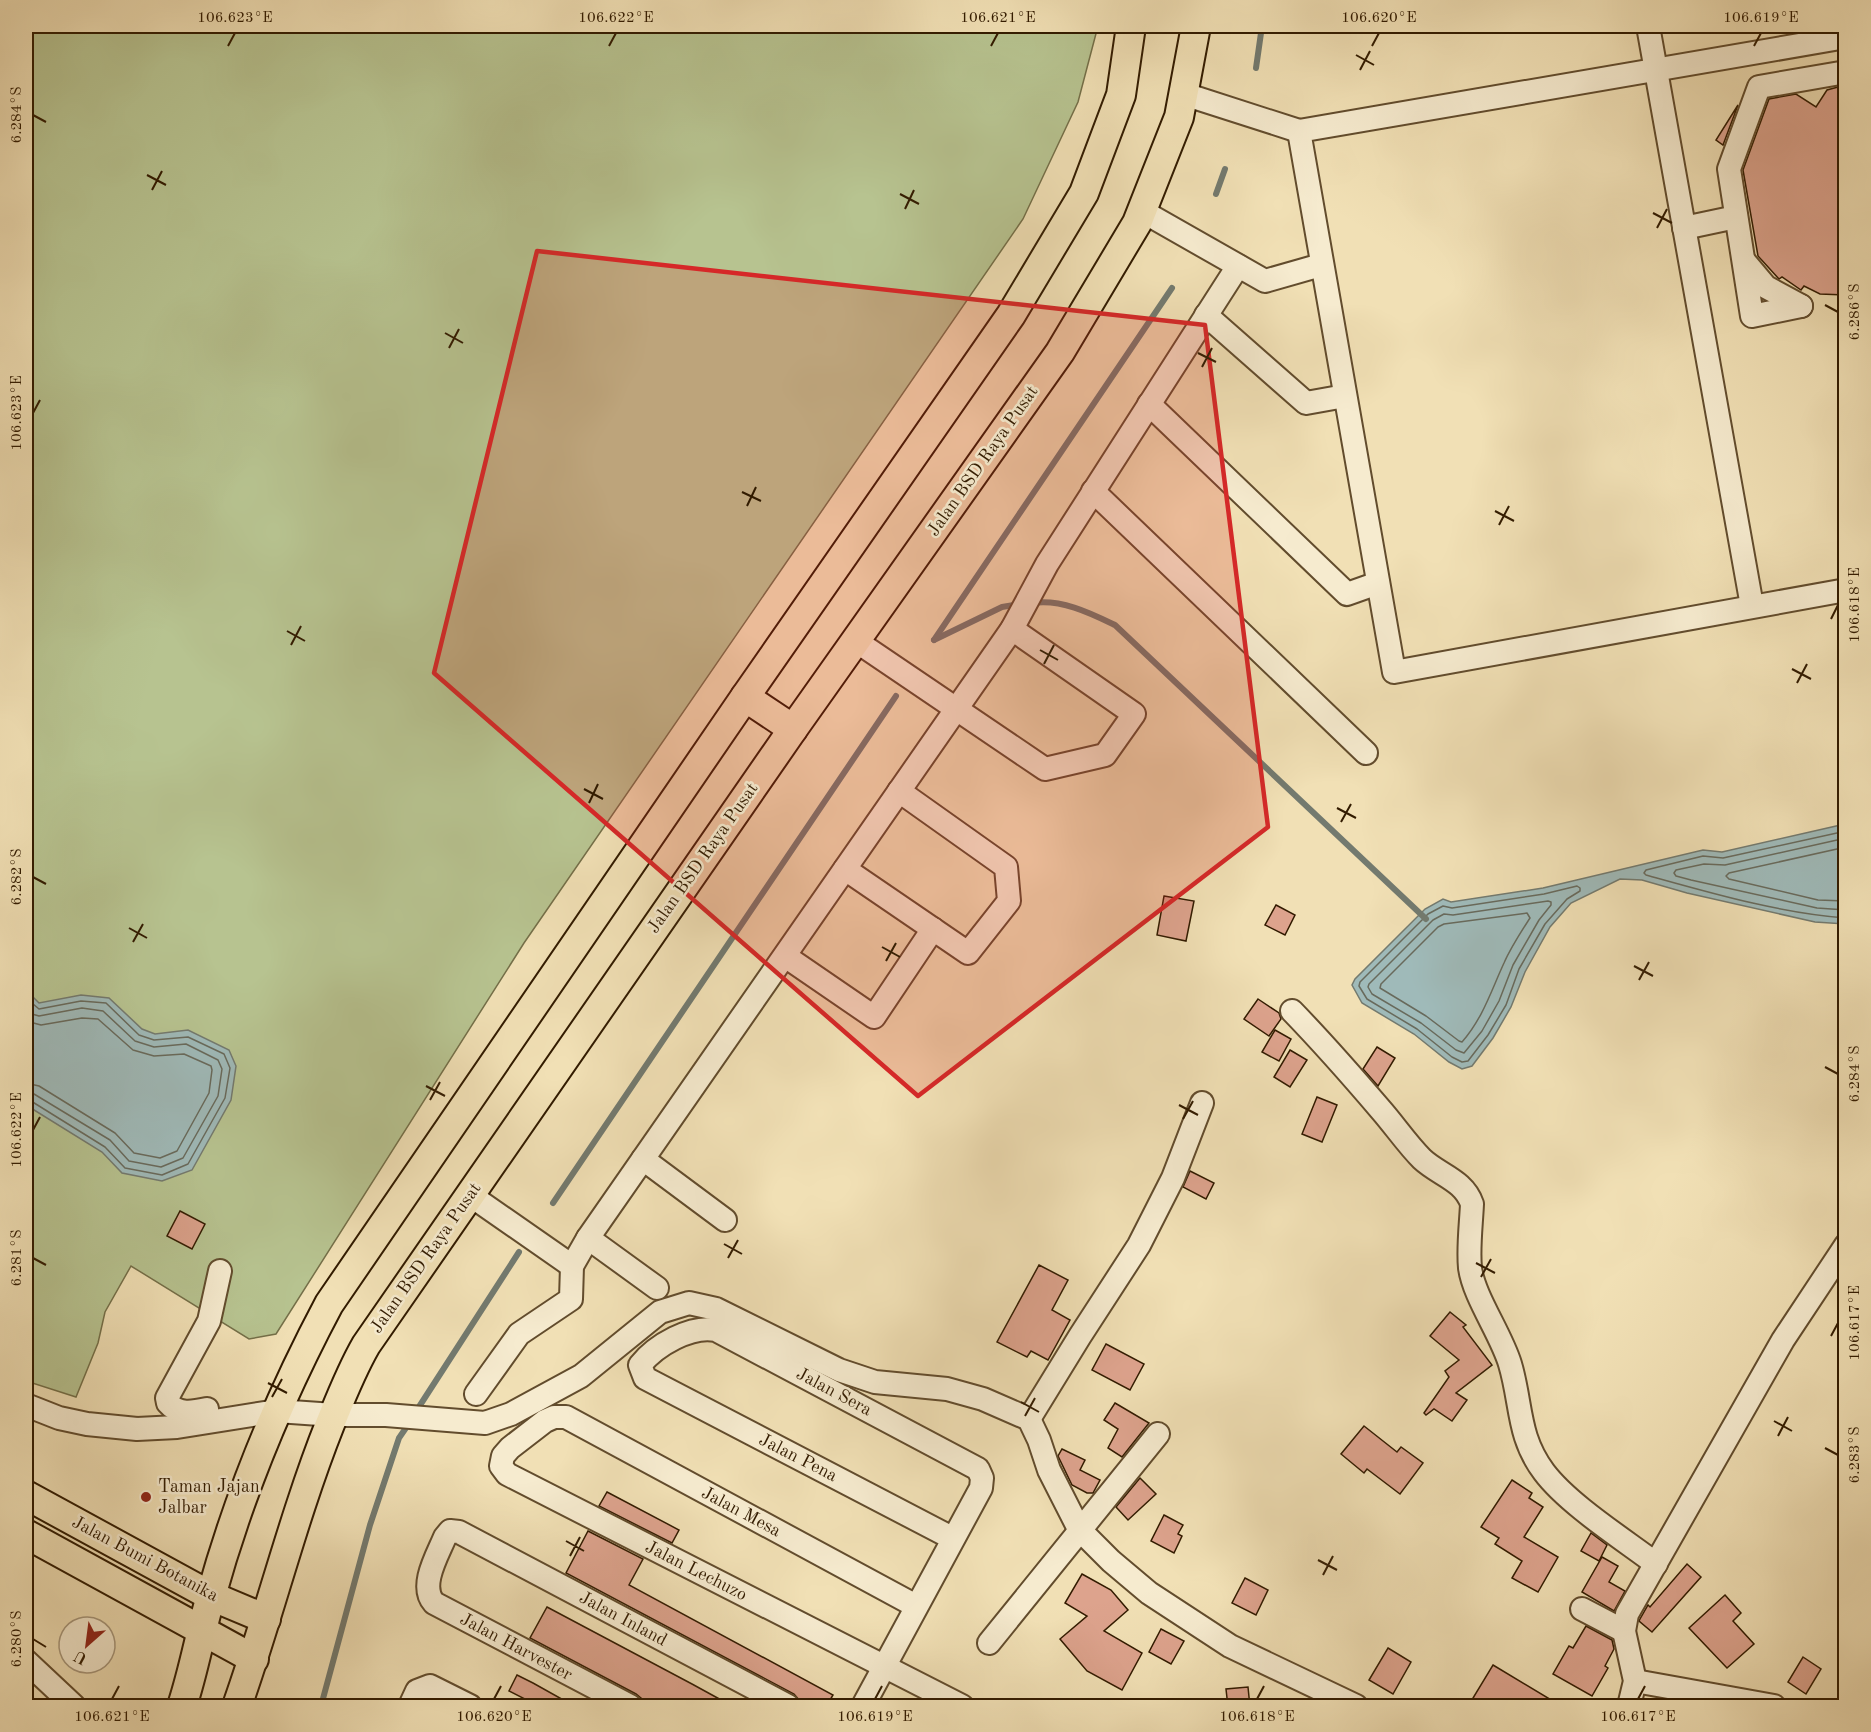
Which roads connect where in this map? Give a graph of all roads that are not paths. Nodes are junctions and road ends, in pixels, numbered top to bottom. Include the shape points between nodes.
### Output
1 (1131, 26) edge
2 (1196, 26) edge
3 (1648, 26) edge
4 (1845, 37) edge
5 (1656, 69) junction
6 (1845, 72) edge
7 (1184, 94) junction
8 (1299, 130) junction
9 (1142, 211) junction
10 (1736, 217) junction
11 (1684, 228) junction
12 (1743, 260) dead end
13 (1238, 266) junction
14 (1322, 266) junction
15 (1206, 315) junction
16 (1345, 396) junction
17 (1149, 405) junction
18 (1093, 492) junction
19 (1378, 583) junction
20 (1845, 590) edge
21 (1752, 606) junction
22 (1016, 623) junction
23 (856, 641) junction
24 (745, 697) junction
25 (957, 709) junction
26 (793, 729) junction
27 (1366, 753) dead end
28 (899, 791) junction
29 (845, 869) junction
30 (933, 929) junction
31 (785, 956) junction
32 (1292, 1011) dead end
33 (1202, 1103) dead end
34 (643, 1159) junction
35 (470, 1195) junction
36 (725, 1220) dead end
37 (588, 1238) junction
38 (1845, 1245) edge
39 (572, 1266) junction
40 (220, 1271) dead end
41 (657, 1288) dead end
42 (645, 1378) joint
43 (476, 1394) dead end
44 (26, 1405) edge
45 (264, 1413) junction
46 (334, 1415) junction
47 (1029, 1419) junction
48 (1158, 1434) dead end
49 (507, 1474) joint
50 (26, 1495) edge
51 (1079, 1529) junction
52 (26, 1534) edge
53 (952, 1538) junction
54 (1656, 1564) junction
55 (211, 1596) junction
56 (434, 1604) joint
57 (916, 1606) junction
58 (1582, 1610) dead end
59 (266, 1619) junction
60 (1624, 1631) junction
61 (201, 1632) junction
62 (989, 1643) dead end
63 (254, 1659) junction
64 (26, 1661) edge
65 (884, 1668) junction
66 (1635, 1681) junction
67 (74, 1707) edge
68 (182, 1707) edge
69 (237, 1707) edge
70 (410, 1707) edge
71 (470, 1707) edge
72 (630, 1707) edge
73 (788, 1707) edge
74 (863, 1707) edge
75 (962, 1707) edge
76 (1356, 1707) edge
77 (1629, 1707) edge
78 (1774, 1707) edge

1 - 24 main road via 1121,95 1084,193 1011,315
2 - 7 main road, Jalan BSD Raya Pusat
3 - 5 street
4 - 5 street
5 - 8 street
5 - 11 street
6 - 10 street via 1760,87 1729,170
7 - 8 street
7 - 9 main road, Jalan BSD Raya Pusat via 1179,117
8 - 14 street
9 - 13 street
9 - 23 main road, Jalan BSD Raya Pusat via 1060,352
10 - 11 street
10 - 12 street
11 - 21 street
13 - 14 street via 1265,281
13 - 15 street
14 - 16 street
15 - 16 street via 1306,403
15 - 17 street
16 - 19 street
17 - 18 street
17 - 19 street via 1347,594
18 - 22 street via 1047,564
18 - 27 street
19 - 21 street via 1394,672
20 - 21 street
22 - 25 street
22 - 25 street via 1134,714 1105,755 1045,769
23 - 25 street
23 - 26 main road, Jalan BSD Raya Pusat
24 - 26 main road
24 - 45 main road via 329,1304
25 - 28 street
26 - 35 main road, Jalan BSD Raya Pusat
28 - 29 street
28 - 30 street via 1006,867 1009,901 968,953
29 - 30 street
29 - 31 street
30 - 31 street via 874,1017
31 - 34 street
32 - 54 street via 1335,1055 1422,1159 1469,1195 1470,1268 1510,1365 1528,1448 1545,1473 1573,1500
33 - 47 street via 1173,1178 1139,1245
34 - 36 street
34 - 37 street
35 - 39 street
35 - 46 main road, Jalan BSD Raya Pusat via 366,1345
37 - 39 street
37 - 41 street
38 - 54 street via 1783,1340
39 - 43 street via 571,1299 519,1334
40 - 45 street via 209,1321 169,1392 168,1404 184,1412 238,1405
42 - 53 street, Jalan Pena
42 - 53 street, Jalan Sera via 640,1365 681,1334 705,1328 737,1340 978,1469 981,1488
44 - 45 street via 59,1418 137,1429 177,1427
45 - 46 street
45 - 55 main road
46 - 47 street via 485,1423 511,1414 581,1376 660,1312 689,1303 716,1309 839,1370 875,1382 947,1389
46 - 59 main road, Jalan BSD Raya Pusat via 302,1498
47 - 51 street
48 - 51 street
49 - 57 street, Jalan Mesa via 501,1466 510,1448 545,1421 566,1418
49 - 65 street, Jalan Lechuzo
50 - 55 main road, Jalan Bumi Botanika
51 - 62 street
51 - 76 street via 1149,1593 1230,1646
52 - 61 main road, Jalan Bumi Botanika
53 - 57 street
54 - 60 street via 1627,1614
55 - 59 main road, Jalan Bumi Botanika
55 - 61 main road
56 - 72 street, Jalan Harvester
56 - 73 street, Jalan Inland via 427,1590 429,1580 445,1537 450,1531 459,1532
57 - 65 street
58 - 60 street
59 - 63 main road, Jalan BSD Raya Pusat
60 - 66 street
61 - 63 main road, Jalan Bumi Botanika
61 - 68 main road
63 - 69 main road, Jalan BSD Raya Pusat
64 - 67 street
65 - 74 street
65 - 75 street, Jalan Lechuzo
66 - 77 street
66 - 78 street
70 - 71 street via 417,1690 430,1686

